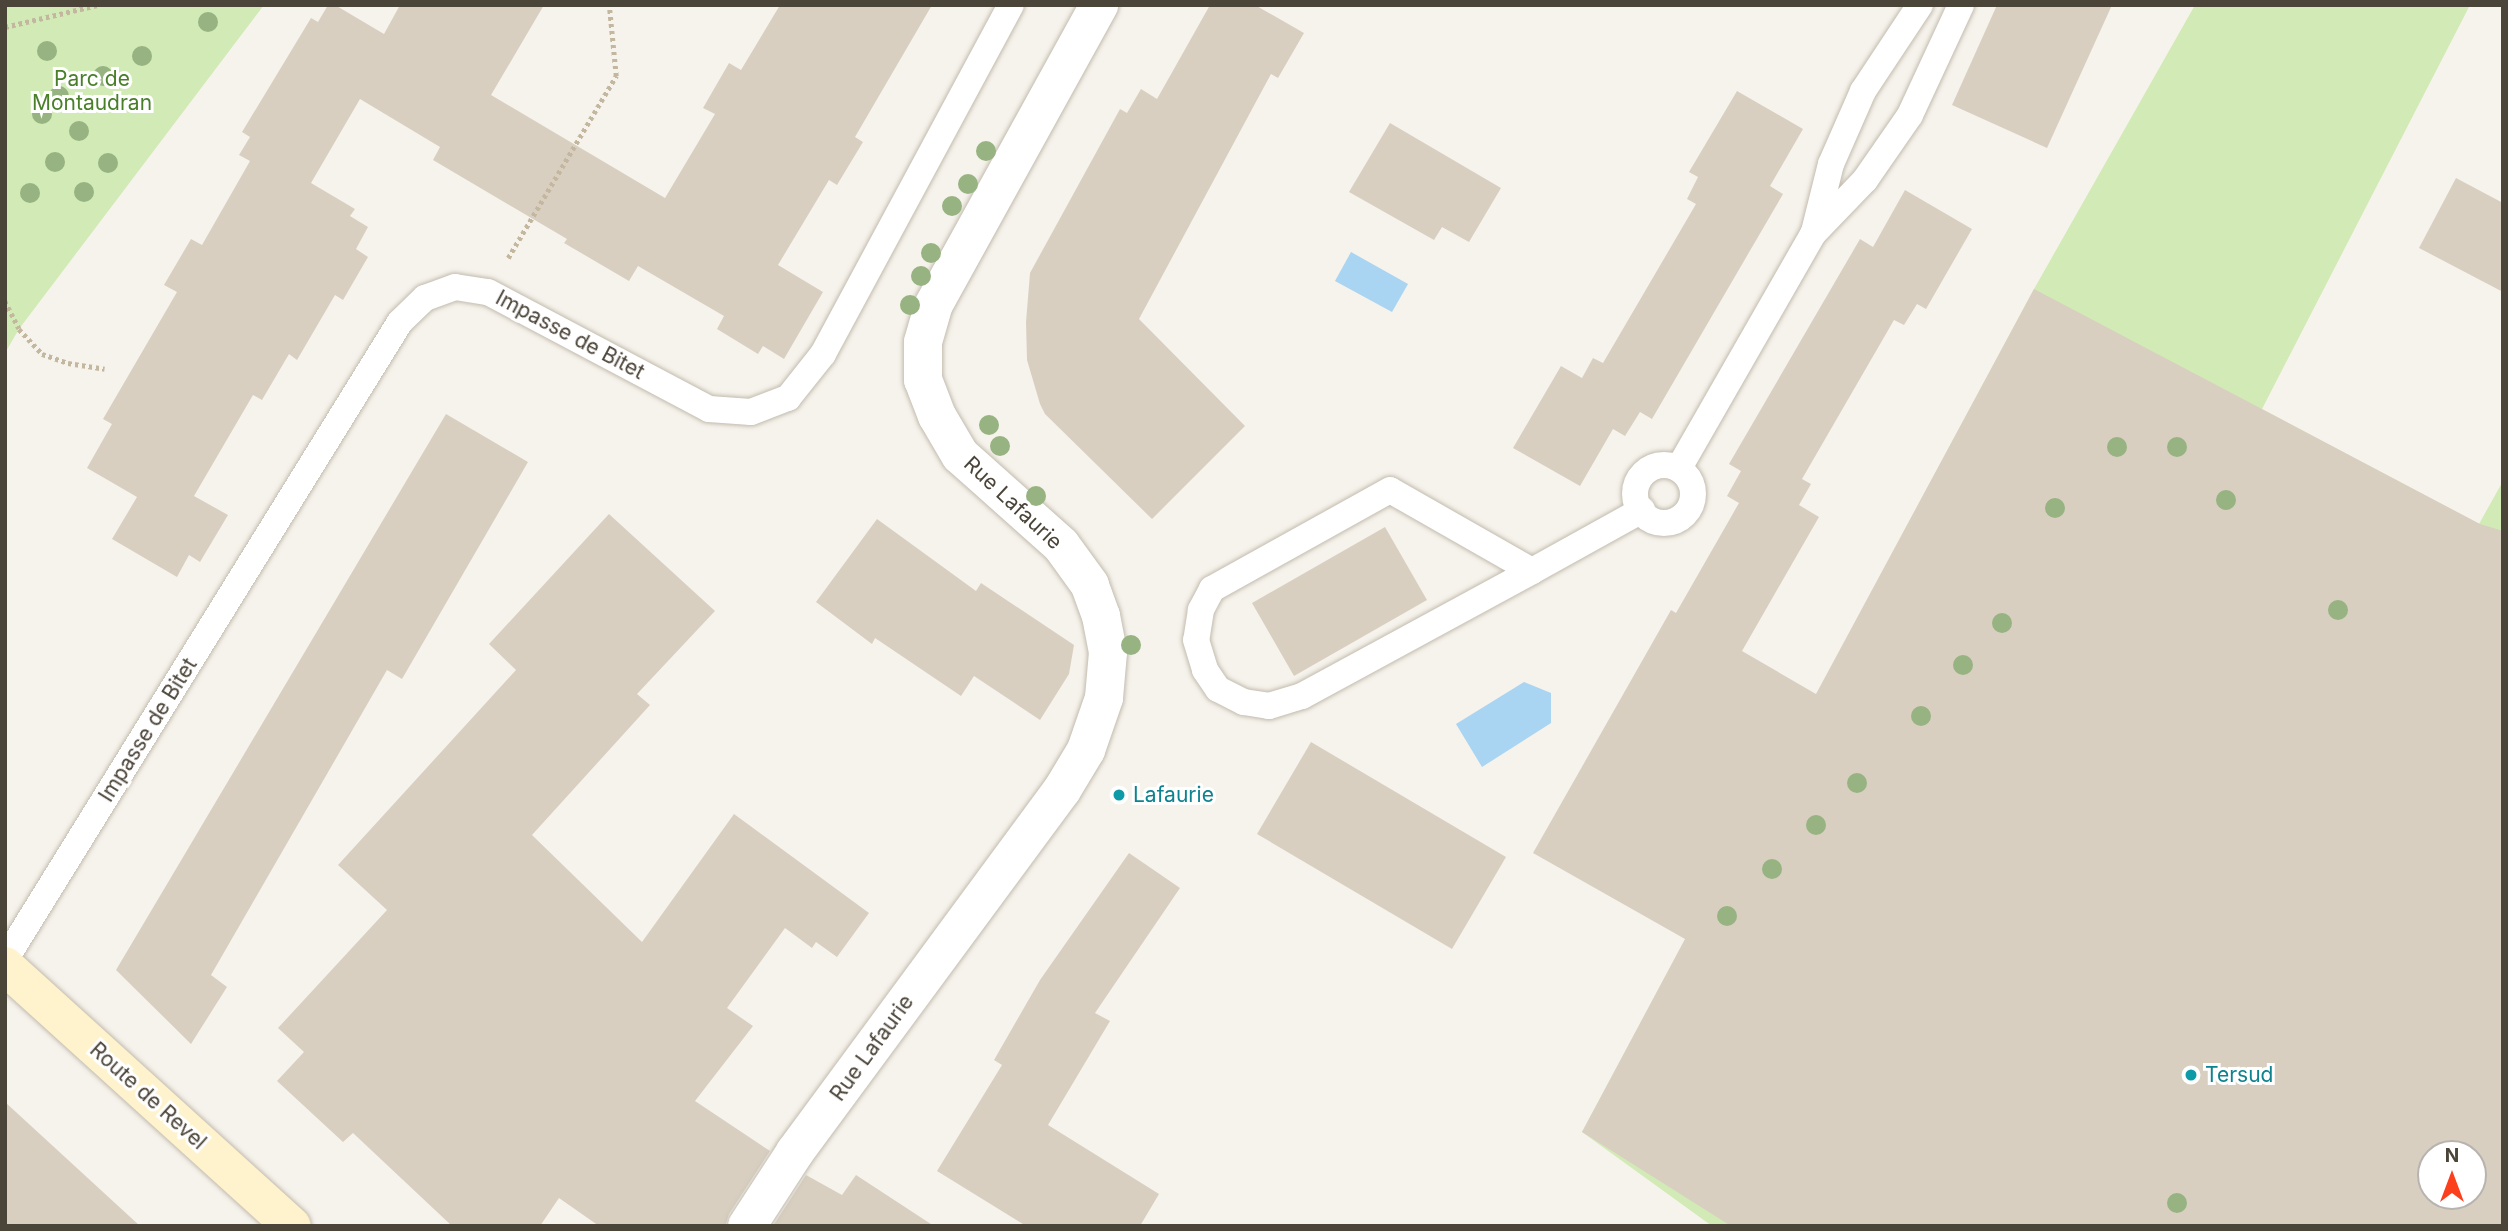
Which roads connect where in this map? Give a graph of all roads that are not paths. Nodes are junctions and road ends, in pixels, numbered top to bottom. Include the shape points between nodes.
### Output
1 (1011, 5) edge
2 (1099, 5) edge
3 (1920, 5) edge
4 (1962, 5) edge
5 (1813, 234) junction
6 (1679, 468) junction
7 (1642, 510) junction
8 (1532, 571) junction
9 (5, 960) edge
10 (5, 966) edge
11 (292, 1226) edge
12 (747, 1226) edge

1 - 9 lane, Impasse de Bitet via 823,354 788,398 751,412 709,409 488,292 455,287 425,298 400,322
2 - 12 street, Rue Lafaurie via 933,306 923,342 923,380 960,455 1061,545 1090,585 1108,652 1104,698 1086,750 1062,790 795,1152
3 - 5 lane via 1863,92 1831,164
4 - 5 lane via 1910,115 1865,180
5 - 6 lane
6 - 7 lane via 1656,464 1639,479 1635,501
6 - 7 lane via 1694,486 1690,508 1672,523 1649,520
7 - 8 lane
8 - 8 lane via 1302,696 1269,706 1244,702 1218,689 1205,670 1196,640 1201,610 1212,589 1390,490
10 - 11 main road, Route de Revel

